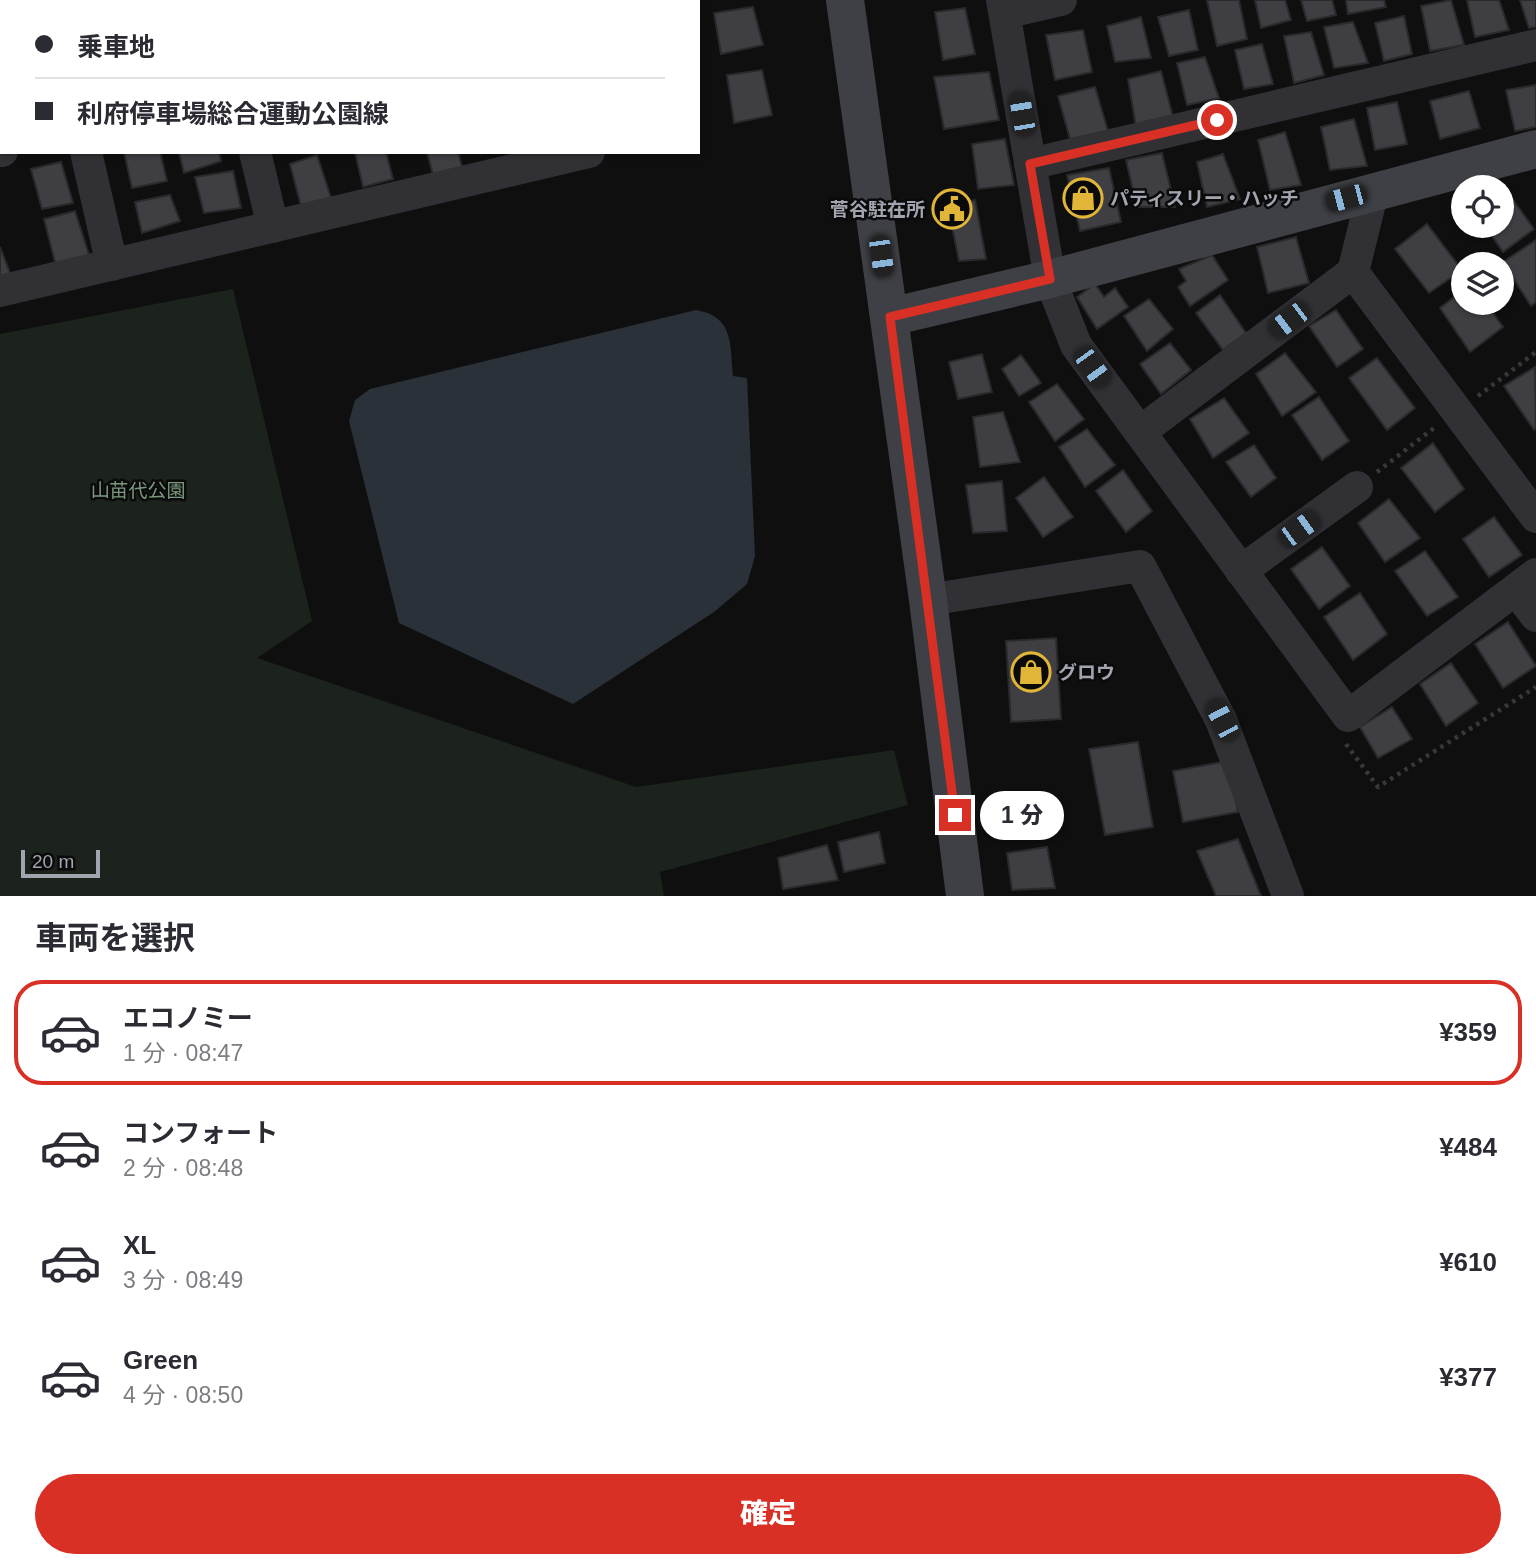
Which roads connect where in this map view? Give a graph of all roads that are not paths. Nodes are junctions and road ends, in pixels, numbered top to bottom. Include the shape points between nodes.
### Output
1 (845, 0) edge
2 (1061, 0) edge
3 (1004, 6) edge
4 (1536, 45) edge
5 (1536, 149) edge
6 (86, 154) edge
7 (255, 154) edge
8 (581, 154) edge
9 (1030, 164) junction
10 (1373, 191) junction
11 (273, 227) junction
12 (112, 265) junction
13 (1353, 272) junction
14 (1050, 279) junction
15 (0, 291) edge
16 (890, 317) junction
17 (1140, 432) junction
18 (1357, 487) dead end
19 (1536, 517) edge
20 (1241, 571) junction
21 (1526, 582) edge
22 (928, 600) junction
23 (1536, 616) edge
24 (965, 896) edge
25 (1288, 896) edge

1 - 16 main road
2 - 3 street
3 - 9 street
4 - 9 street
5 - 10 main road
6 - 12 street
7 - 11 street
8 - 11 street
9 - 14 street
10 - 13 street
10 - 14 main road
11 - 12 street
12 - 15 street
13 - 17 street
13 - 19 street
14 - 16 main road
14 - 17 street via 1076,345
16 - 22 main road
17 - 20 street
18 - 20 street
20 - 21 street via 1348,716
21 - 23 street
22 - 24 main road
22 - 25 street via 1140,566 1222,720

